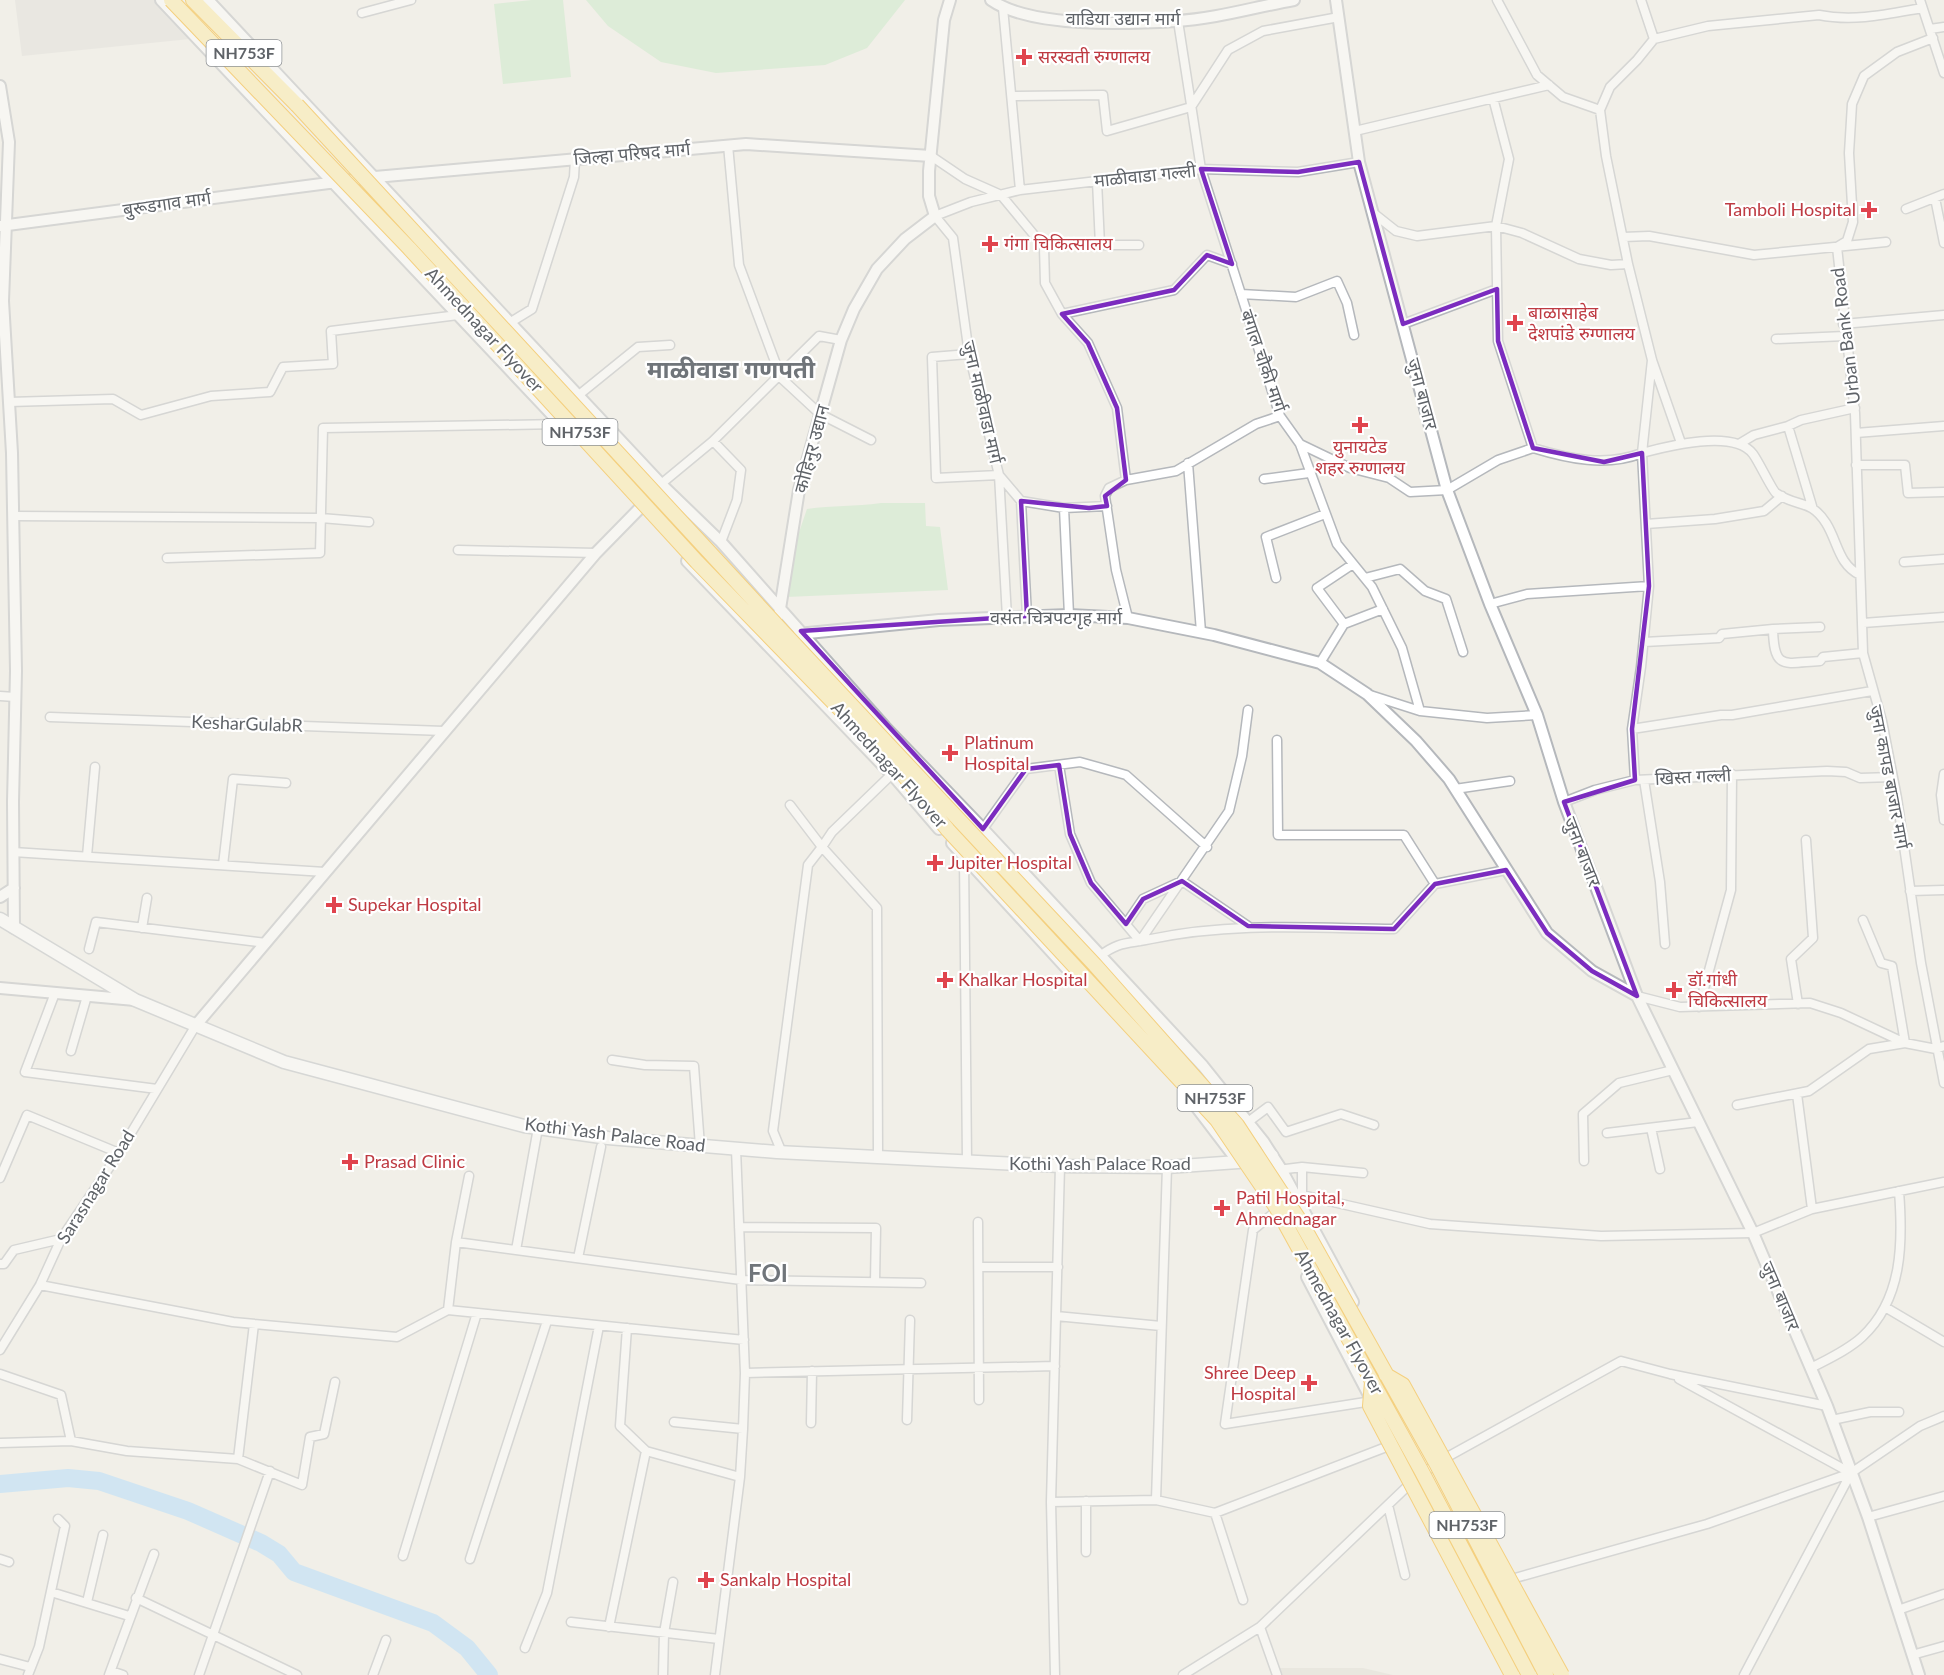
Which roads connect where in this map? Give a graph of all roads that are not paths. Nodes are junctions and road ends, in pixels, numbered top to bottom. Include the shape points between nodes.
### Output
1 (161, 0) edge
2 (171, 0) edge
3 (194, 0) edge
4 (208, 0) edge
5 (411, 0) edge
6 (950, 0) edge
7 (991, 0) edge
8 (1294, 0) edge
9 (1336, 0) edge
10 (1497, 0) edge
11 (1641, 0) edge
12 (1921, 4) edge
13 (1003, 8) junction
14 (362, 13) dead end
15 (1339, 17) junction
16 (1178, 21) junction
17 (1944, 27) edge
18 (1931, 34) junction
19 (1654, 39) junction
20 (1944, 73) edge
21 (1549, 85) junction
22 (0, 86) edge
23 (1013, 96) junction
24 (1493, 98) junction
25 (1191, 107) junction
26 (1600, 110) junction
27 (1354, 130) junction
28 (728, 146) junction
29 (931, 156) junction
30 (575, 159) junction
31 (1359, 162) junction
32 (1201, 169) junction
33 (375, 177) junction
34 (1097, 181) junction
35 (334, 183) junction
36 (1020, 190) junction
37 (1001, 195) junction
38 (1940, 196) edge
39 (1906, 209) dead end
40 (1372, 212) junction
41 (935, 216) junction
42 (3, 225) edge
43 (1496, 226) junction
44 (1623, 237) junction
45 (1886, 242) dead end
46 (1944, 243) edge
47 (1139, 245) dead end
48 (1837, 247) junction
49 (1232, 264) junction
50 (1628, 264) junction
51 (1497, 289) junction
52 (1240, 294) junction
53 (1062, 314) junction
54 (458, 315) junction
55 (1944, 315) edge
56 (512, 322) junction
57 (1402, 324) junction
58 (1843, 324) junction
59 (1354, 335) dead end
60 (1845, 336) junction
61 (1776, 339) dead end
62 (841, 340) junction
63 (670, 345) dead end
64 (969, 354) junction
65 (1652, 360) junction
66 (779, 375) junction
67 (580, 394) junction
68 (9, 402) junction
69 (1855, 408) junction
70 (820, 414) junction
71 (1280, 416) junction
72 (561, 424) junction
73 (1788, 426) junction
74 (1944, 426) edge
75 (1856, 433) junction
76 (871, 440) dead end
77 (712, 441) junction
78 (1680, 443) junction
79 (1300, 444) junction
80 (1738, 444) junction
81 (1533, 448) junction
82 (1642, 453) junction
83 (1188, 464) junction
84 (1856, 465) junction
85 (1309, 473) junction
86 (999, 475) junction
87 (1264, 479) dead end
88 (1126, 480) junction
89 (662, 484) junction
90 (1447, 490) junction
91 (1944, 492) edge
92 (1782, 496) junction
93 (1021, 501) junction
94 (1107, 506) junction
95 (1812, 506) junction
96 (640, 508) junction
97 (1064, 508) junction
98 (1324, 514) junction
99 (13, 516) junction
100 (321, 518) junction
101 (369, 522) dead end
102 (1646, 524) junction
103 (721, 542) junction
104 (458, 550) dead end
105 (596, 553) junction
106 (167, 558) dead end
107 (1944, 559) edge
108 (1904, 562) dead end
109 (1353, 564) junction
110 (1860, 575) junction
111 (1276, 578) dead end
112 (1365, 578) junction
113 (1648, 586) junction
114 (1490, 604) junction
115 (1383, 609) junction
116 (781, 612) junction
117 (1069, 615) junction
118 (1028, 616) junction
119 (1007, 617) junction
120 (1944, 617) edge
121 (1128, 618) junction
122 (1863, 623) junction
123 (1344, 624) junction
124 (1820, 627) dead end
125 (1773, 629) junction
126 (801, 631) junction
127 (1201, 632) junction
128 (757, 636) junction
129 (1644, 642) junction
130 (1463, 652) dead end
131 (1863, 653) junction
132 (775, 654) junction
133 (1320, 663) junction
134 (1872, 691) junction
135 (1367, 694) junction
136 (0, 696) edge
137 (15, 697) junction
138 (1248, 710) dead end
139 (1419, 711) junction
140 (1537, 715) junction
141 (50, 717) dead end
142 (1632, 729) junction
143 (444, 731) junction
144 (1277, 740) dead end
145 (1059, 765) junction
146 (94, 767) dead end
147 (1732, 774) junction
148 (1944, 774) edge
149 (891, 775) junction
150 (1893, 777) junction
151 (1640, 780) junction
152 (1510, 781) dead end
153 (286, 783) dead end
154 (1455, 789) junction
155 (1564, 802) junction
156 (790, 805) dead end
157 (1944, 820) edge
158 (983, 829) junction
159 (1806, 840) dead end
160 (822, 846) junction
161 (1207, 847) junction
162 (13, 852) junction
163 (87, 856) junction
164 (964, 858) junction
165 (223, 865) junction
166 (1506, 870) junction
167 (325, 872) junction
168 (1182, 880) junction
169 (1435, 884) junction
170 (14, 888) junction
171 (1944, 890) edge
172 (1910, 891) junction
173 (0, 897) edge
174 (147, 898) dead end
175 (0, 919) edge
176 (1863, 920) dead end
177 (1125, 924) junction
178 (1248, 926) junction
179 (14, 928) junction
180 (142, 928) junction
181 (1140, 941) junction
182 (266, 942) junction
183 (1665, 944) dead end
184 (89, 949) dead end
185 (1100, 956) junction
186 (0, 988) edge
187 (55, 993) junction
188 (87, 996) junction
189 (1637, 996) junction
190 (135, 1000) junction
191 (1798, 1004) junction
192 (1700, 1007) junction
193 (196, 1025) junction
194 (1905, 1044) junction
195 (1940, 1047) edge
196 (71, 1051) dead end
197 (612, 1060) dead end
198 (1673, 1070) junction
199 (1944, 1083) edge
200 (157, 1089) junction
201 (1797, 1094) junction
202 (1737, 1105) dead end
203 (1248, 1122) junction
204 (1698, 1122) junction
205 (1374, 1125) dead end
206 (538, 1128) junction
207 (1651, 1128) junction
208 (1607, 1133) dead end
209 (700, 1146) junction
210 (601, 1148) dead end
211 (736, 1149) junction
212 (119, 1153) junction
213 (782, 1153) junction
214 (1272, 1156) junction
215 (878, 1157) junction
216 (1584, 1161) dead end
217 (967, 1162) junction
218 (1238, 1162) junction
219 (1060, 1166) junction
220 (1167, 1167) junction
221 (1302, 1167) junction
222 (1281, 1169) junction
223 (1660, 1169) dead end
224 (1363, 1173) dead end
225 (1248, 1174) junction
226 (469, 1176) dead end
227 (0, 1178) edge
228 (1944, 1182) edge
229 (1899, 1191) junction
230 (1300, 1196) junction
231 (1812, 1209) junction
232 (1273, 1212) junction
233 (978, 1222) dead end
234 (739, 1227) junction
235 (1753, 1233) junction
236 (61, 1239) junction
237 (456, 1242) junction
238 (516, 1250) junction
239 (578, 1258) junction
240 (0, 1264) edge
241 (979, 1267) junction
242 (1058, 1267) junction
243 (741, 1280) junction
244 (875, 1282) junction
245 (921, 1283) dead end
246 (40, 1285) junction
247 (1885, 1307) junction
248 (448, 1310) junction
249 (477, 1313) junction
250 (1056, 1316) junction
251 (547, 1320) junction
252 (910, 1320) dead end
253 (254, 1324) junction
254 (599, 1326) junction
255 (1161, 1326) junction
256 (627, 1328) junction
257 (744, 1340) junction
258 (1944, 1342) edge
259 (0, 1350) edge
260 (1055, 1366) junction
261 (980, 1368) junction
262 (1811, 1368) junction
263 (908, 1370) junction
264 (812, 1371) junction
265 (745, 1373) junction
266 (0, 1374) edge
267 (1670, 1374) junction
268 (1386, 1375) junction
269 (335, 1382) dead end
270 (1372, 1382) junction
271 (978, 1400) dead end
272 (1372, 1401) junction
273 (1827, 1406) junction
274 (1899, 1412) dead end
275 (1944, 1416) edge
276 (907, 1420) dead end
277 (1832, 1420) junction
278 (674, 1422) dead end
279 (811, 1424) dead end
280 (743, 1429) junction
281 (71, 1440) junction
282 (0, 1443) edge
283 (1395, 1444) junction
284 (646, 1451) junction
285 (238, 1459) junction
286 (1440, 1461) junction
287 (270, 1472) junction
288 (1851, 1473) junction
289 (740, 1477) junction
290 (1414, 1480) junction
291 (1944, 1496) edge
292 (1156, 1500) junction
293 (1086, 1501) junction
294 (1051, 1502) junction
295 (1388, 1505) junction
296 (1215, 1513) junction
297 (1868, 1517) junction
298 (58, 1519) dead end
299 (103, 1535) dead end
300 (1086, 1552) dead end
301 (154, 1554) dead end
302 (403, 1556) dead end
303 (470, 1559) dead end
304 (1405, 1575) dead end
305 (1505, 1581) junction
306 (673, 1582) dead end
307 (51, 1593) junction
308 (1944, 1594) edge
309 (136, 1598) junction
310 (1243, 1600) dead end
311 (87, 1602) junction
312 (1898, 1610) junction
313 (129, 1616) junction
314 (571, 1622) dead end
315 (609, 1627) junction
316 (1260, 1627) junction
317 (664, 1633) junction
318 (213, 1635) junction
319 (719, 1639) junction
320 (386, 1640) dead end
321 (1944, 1646) edge
322 (525, 1648) dead end
323 (1912, 1655) junction
324 (0, 1659) edge
325 (29, 1671) edge
326 (110, 1673) edge
327 (123, 1675) edge
328 (199, 1675) edge
329 (297, 1675) edge
330 (373, 1675) edge
331 (663, 1675) edge
332 (715, 1675) edge
333 (1055, 1675) edge
334 (1183, 1675) edge
335 (1277, 1675) edge
336 (1512, 1675) edge
337 (1517, 1675) edge
338 (1529, 1675) edge
339 (1546, 1675) edge
340 (1555, 1675) edge
341 (1562, 1675) edge
342 (1744, 1675) edge
343 (1919, 1675) edge

1 - 35 street
2 - 270 highway, Ahmednagar Flyover / NH753F, bridge via 409,248 697,562 902,773 948,830 1217,1120 1276,1207
3 - 268 highway, Ahmednagar Flyover / NH753F, bridge via 297,105 1205,1087 1275,1180
4 - 33 street
5 - 14 street
6 - 29 street via 944,20
7 - 13 street, वाडिया उद्यान मार्ग
8 - 16 street, वाडिया उद्यान मार्ग
9 - 15 street, जुना बाजार
10 - 21 street via 1537,75
11 - 19 street
12 - 18 street
12 - 19 street via 1864,18 1820,15 1708,26
13 - 16 street, वाडिया उद्यान मार्ग via 1072,21
13 - 23 street
15 - 25 street via 1263,31 1228,50
15 - 27 street, जुना बाजार
16 - 25 street, बंगाल चौकी मार्ग
17 - 18 street, Urban Bank Road
18 - 20 street
18 - 48 street, Urban Bank Road via 1864,76 1851,104 1853,222 1847,241
19 - 26 street via 1610,87
21 - 24 street
21 - 26 street via 1563,97
22 - 42 street via 9,142
23 - 25 street via 1103,95 1107,131
23 - 36 street
24 - 27 street
24 - 43 street via 1509,159
25 - 32 street, बंगाल चौकी मार्ग
26 - 44 street
27 - 31 street, जुना बाजार
28 - 29 street, जिल्हा परिषद मार्ग
28 - 30 street, जिल्हा परिषद मार्ग
28 - 66 street via 739,265
29 - 37 street via 965,179
29 - 41 street via 929,196
30 - 33 street, जिल्हा परिषद मार्ग
30 - 56 street via 574,177 532,309
31 - 32 street, माळीवाडा गल्ली via 1298,172
31 - 40 street, जुना बाजार
32 - 34 street, माळीवाडा गल्ली
32 - 49 street, बंगाल चौकी मार्ग
33 - 35 street, जिल्हा परिषद मार्ग
33 - 56 street
34 - 36 street, माळीवाडा गल्ली
34 - 47 street via 1100,245
35 - 42 street, बुरूडगाव मार्ग
35 - 54 street
36 - 37 street, माळीवाडा गल्ली
37 - 41 street, माळीवाडा गल्ली
37 - 53 street via 1044,247 1045,282
38 - 39 street
38 - 46 street
40 - 43 street via 1396,231 1417,236
40 - 57 street, जुना बाजार
41 - 62 street, कोहिनुर उद्यान via 905,239 877,269
41 - 64 street, जुना माळीवाडा मार्ग via 953,238
42 - 68 street
43 - 50 street via 1522,233 1579,259
43 - 51 street
44 - 48 street via 1649,236 1754,255
44 - 50 street
45 - 48 street
48 - 58 street, Urban Bank Road
49 - 52 street, बंगाल चौकी मार्ग
49 - 53 street via 1207,255 1174,290
50 - 65 street
51 - 57 street
51 - 81 street via 1498,341
52 - 59 street via 1296,297 1337,281
52 - 71 street, बंगाल चौकी मार्ग
53 - 88 street via 1088,343 1117,408
54 - 68 street via 331,331 333,364 283,367 270,392 211,396 141,415 113,399
54 - 72 street
55 - 58 street
56 - 67 street
57 - 90 street, जुना बाजार
58 - 60 street, Urban Bank Road
60 - 61 street
60 - 69 street, Urban Bank Road
62 - 66 street via 819,336
62 - 70 street, कोहिनुर उद्यान
63 - 67 street via 638,347
64 - 86 street, जुना माळीवाडा मार्ग
64 - 86 street via 932,357 936,478
65 - 78 street
65 - 82 street
66 - 70 street
66 - 77 street
67 - 89 street
68 - 99 street
69 - 73 street
69 - 75 street, Urban Bank Road
70 - 76 street
70 - 116 street, कोहिनुर उद्यान via 800,490
71 - 79 street, बंगाल चौकी मार्ग
71 - 83 street via 1256,424
72 - 96 street
72 - 100 street via 323,428
73 - 80 street via 1754,435
73 - 95 street
74 - 75 street
75 - 84 street, जुना कापड बाजार मार्ग
77 - 89 street
77 - 103 street via 741,470 737,500
78 - 80 street
78 - 82 street
79 - 85 street, बंगाल चौकी मार्ग
79 - 90 street via 1350,468 1389,478 1410,492
80 - 92 street via 1749,449 1774,492
81 - 82 street via 1563,457 1604,462
81 - 90 street via 1498,460
82 - 102 street
83 - 88 street via 1176,471
83 - 127 street
84 - 91 street via 1905,465 1908,493
84 - 110 street, जुना कापड बाजार मार्ग
85 - 87 street
85 - 98 street, बंगाल चौकी मार्ग
86 - 93 street, जुना माळीवाडा मार्ग
86 - 119 street
88 - 94 street via 1109,488 1105,496
89 - 103 street
90 - 114 street, जुना बाजार
92 - 95 street
92 - 102 street via 1764,511
93 - 97 street
93 - 118 street
94 - 97 street
94 - 121 street
95 - 110 street via 1827,524 1840,556 1850,570
96 - 105 street
96 - 128 street
97 - 117 street
98 - 109 street, बंगाल चौकी मार्ग via 1337,544
98 - 111 street via 1266,537
99 - 100 street
99 - 137 street
100 - 101 street
100 - 106 street via 320,554
102 - 113 street
103 - 116 street
104 - 105 street
105 - 143 street
107 - 108 street
109 - 112 street, बंगाल चौकी मार्ग
109 - 123 street via 1317,588
110 - 122 street, जुना कापड बाजार मार्ग
112 - 115 street, बंगाल चौकी मार्ग
112 - 130 street via 1400,569 1425,591 1446,599
113 - 114 street via 1527,594
113 - 129 street
114 - 140 street, जुना बाजार
115 - 123 street
115 - 139 street, बंगाल चौकी मार्ग via 1402,648
116 - 126 street
116 - 128 street
117 - 118 street, वसंत चित्रपटगृह मार्ग
117 - 121 street, वसंत चित्रपटगृह मार्ग
118 - 119 street, वसंत चित्रपटगृह मार्ग
119 - 126 street, वसंत चित्रपटगृह मार्ग
120 - 122 street
121 - 127 street, वसंत चित्रपटगृह मार्ग
122 - 131 street, जुना कापड बाजार मार्ग
123 - 133 street
124 - 125 street
125 - 129 street via 1722,634 1719,638
125 - 131 street via 1773,651 1785,663
126 - 132 street
126 - 158 street via 885,727
127 - 133 street, वसंत चित्रपटगृह मार्ग
128 - 132 street
129 - 142 street
131 - 134 street, जुना कापड बाजार मार्ग
132 - 149 street
133 - 135 street, वसंत चित्रपटगृह मार्ग
134 - 142 street
134 - 150 street, जुना कापड बाजार मार्ग
135 - 139 street
135 - 154 street, वसंत चित्रपटगृह मार्ग via 1416,741
136 - 137 street
137 - 162 street
138 - 161 street via 1229,811
139 - 140 street via 1486,718
140 - 155 street, जुना बाजार
141 - 143 street, KesharGulabR
142 - 151 street
143 - 167 street
144 - 169 street via 1278,835 1404,835
145 - 158 street via 1026,769
145 - 161 street via 1080,762 1126,775
145 - 177 street via 1070,834 1082,863 1090,882
146 - 163 street
147 - 150 street, खिस्त गल्ली via 1827,771 1860,778
147 - 151 street, खिस्त गल्ली
147 - 192 street via 1731,890
148 - 157 street
149 - 160 street
149 - 164 street
150 - 172 street, जुना कापड बाजार मार्ग
151 - 155 street, खिस्त गल्ली
151 - 183 street via 1660,882
152 - 154 street
153 - 165 street via 233,778
154 - 166 street, वसंत चित्रपटगृह मार्ग
155 - 189 street, जुना बाजार
156 - 160 street
158 - 185 street
159 - 191 street via 1813,939 1791,959
160 - 213 street via 808,865 773,1131
160 - 215 street via 877,908
161 - 168 street
162 - 163 street
162 - 170 street
163 - 165 street
164 - 217 street
164 - 218 street via 1184,1091
165 - 167 street
166 - 169 street
166 - 189 street, वसंत चित्रपटगृह मार्ग via 1547,933 1592,971
167 - 182 street
168 - 177 street via 1143,899
168 - 178 street
168 - 181 street
169 - 178 street via 1394,929
170 - 173 street
170 - 179 street
171 - 172 street
172 - 195 street, जुना कापड बाजार मार्ग
174 - 180 street
175 - 179 main road, Kothi Yash Palace Road
176 - 194 street via 1881,963 1892,966
177 - 181 street
178 - 181 street via 1182,932
179 - 190 main road, Kothi Yash Palace Road
180 - 182 street
180 - 184 street via 96,922
181 - 185 street via 1117,943
182 - 193 street
185 - 203 street via 1203,1066
186 - 187 street
187 - 188 street
187 - 200 street via 25,1072
188 - 190 street
188 - 196 street
189 - 192 street via 1680,1007
189 - 198 street, जुना बाजार
190 - 193 main road, Kothi Yash Palace Road
191 - 192 street
191 - 194 street via 1810,1003 1841,1013
193 - 200 street, Sarasnagar Road
193 - 206 main road, Kothi Yash Palace Road via 284,1062
194 - 195 street
194 - 201 street via 1869,1049 1809,1091
195 - 199 street, जुना कापड बाजार मार्ग
197 - 209 street via 694,1066
198 - 204 street, जुना बाजार
198 - 216 street via 1618,1083 1583,1114
200 - 212 street, Sarasnagar Road
201 - 202 street
201 - 231 street
203 - 205 street via 1268,1107 1286,1132 1341,1114
203 - 214 street
204 - 207 street
204 - 235 street, जुना बाजार
206 - 209 main road, Kothi Yash Palace Road
206 - 238 street
207 - 208 street
207 - 223 street
209 - 211 main road, Kothi Yash Palace Road
210 - 239 street
211 - 213 main road, Kothi Yash Palace Road
211 - 234 street
212 - 227 street via 27,1115
212 - 236 street, Sarasnagar Road
213 - 215 main road, Kothi Yash Palace Road
214 - 218 main road, Kothi Yash Palace Road
214 - 222 street
215 - 217 main road, Kothi Yash Palace Road
217 - 219 main road, Kothi Yash Palace Road
218 - 220 main road, Kothi Yash Palace Road
218 - 225 street
219 - 220 main road, Kothi Yash Palace Road
219 - 242 street
220 - 255 street
221 - 222 street
221 - 224 street
221 - 230 street
222 - 225 street
222 - 230 street
225 - 232 street
226 - 237 street
228 - 229 street
229 - 231 street
229 - 247 street via 1902,1256
230 - 232 street
230 - 235 street via 1430,1224 1600,1236
230 - 286 street
231 - 235 street
232 - 272 street
232 - 272 street via 1253,1230 1225,1424
233 - 241 street
234 - 243 street
234 - 244 street via 876,1228
235 - 262 street, जुना बाजार
236 - 240 street via 14,1250
236 - 246 street, Sarasnagar Road
237 - 238 street
237 - 248 street
238 - 239 street
239 - 243 street
241 - 242 street
241 - 261 street
242 - 250 street
243 - 244 street
243 - 257 street
244 - 245 street
246 - 253 street
246 - 259 street, Sarasnagar Road
247 - 258 street
247 - 262 street via 1862,1338
248 - 249 street
248 - 253 street via 397,1337
249 - 251 street
249 - 302 street
250 - 255 street
250 - 260 street
251 - 254 street
251 - 303 street
252 - 263 street
253 - 285 street
254 - 256 street
254 - 322 street via 547,1593
255 - 292 street
256 - 257 street
256 - 284 street via 620,1426
257 - 265 street
260 - 261 street
260 - 294 street
261 - 263 street
261 - 271 street
262 - 273 street, जुना बाजार
263 - 264 street
263 - 276 street
264 - 265 street
264 - 279 street
265 - 280 street
266 - 281 street via 61,1395
267 - 273 street
267 - 286 street via 1621,1361
267 - 288 street
268 - 339 highway, Ahmednagar Flyover / NH753F, bridge
268 - 341 highway, bridge via 1403,1385
269 - 287 street via 324,1434 310,1437 302,1485
270 - 336 highway, bridge via 1370,1406
270 - 338 highway, Ahmednagar Flyover, bridge
272 - 283 street
273 - 277 street, जुना बाजार
274 - 277 street via 1870,1412
275 - 288 street via 1920,1426
277 - 288 street, जुना बाजार
278 - 280 street
280 - 289 street
281 - 282 street
281 - 285 street via 127,1451
283 - 290 street
283 - 296 street
284 - 289 street
284 - 315 street
285 - 287 street
286 - 290 street
286 - 305 street
287 - 318 street
288 - 297 street, जुना बाजार
288 - 305 street via 1707,1524
288 - 342 street
289 - 319 street
290 - 295 street
290 - 337 street
291 - 297 street
292 - 293 street
292 - 296 street
293 - 294 street
293 - 300 street
294 - 333 street
295 - 304 street
295 - 316 street
296 - 310 street
297 - 312 street, जुना बाजार
298 - 307 street via 65,1526
299 - 311 street
301 - 309 street
305 - 340 street
306 - 317 street
307 - 311 street
307 - 325 street via 39,1647
308 - 312 street
309 - 313 street
309 - 318 street
311 - 313 street
312 - 323 street, जुना बाजार
313 - 326 street
314 - 315 street
315 - 317 street
316 - 334 street
316 - 335 street
317 - 319 street
317 - 331 street
318 - 328 street
318 - 329 street
319 - 332 street
320 - 330 street
321 - 323 street
323 - 343 street, जुना बाजार
324 - 325 street
326 - 327 street

